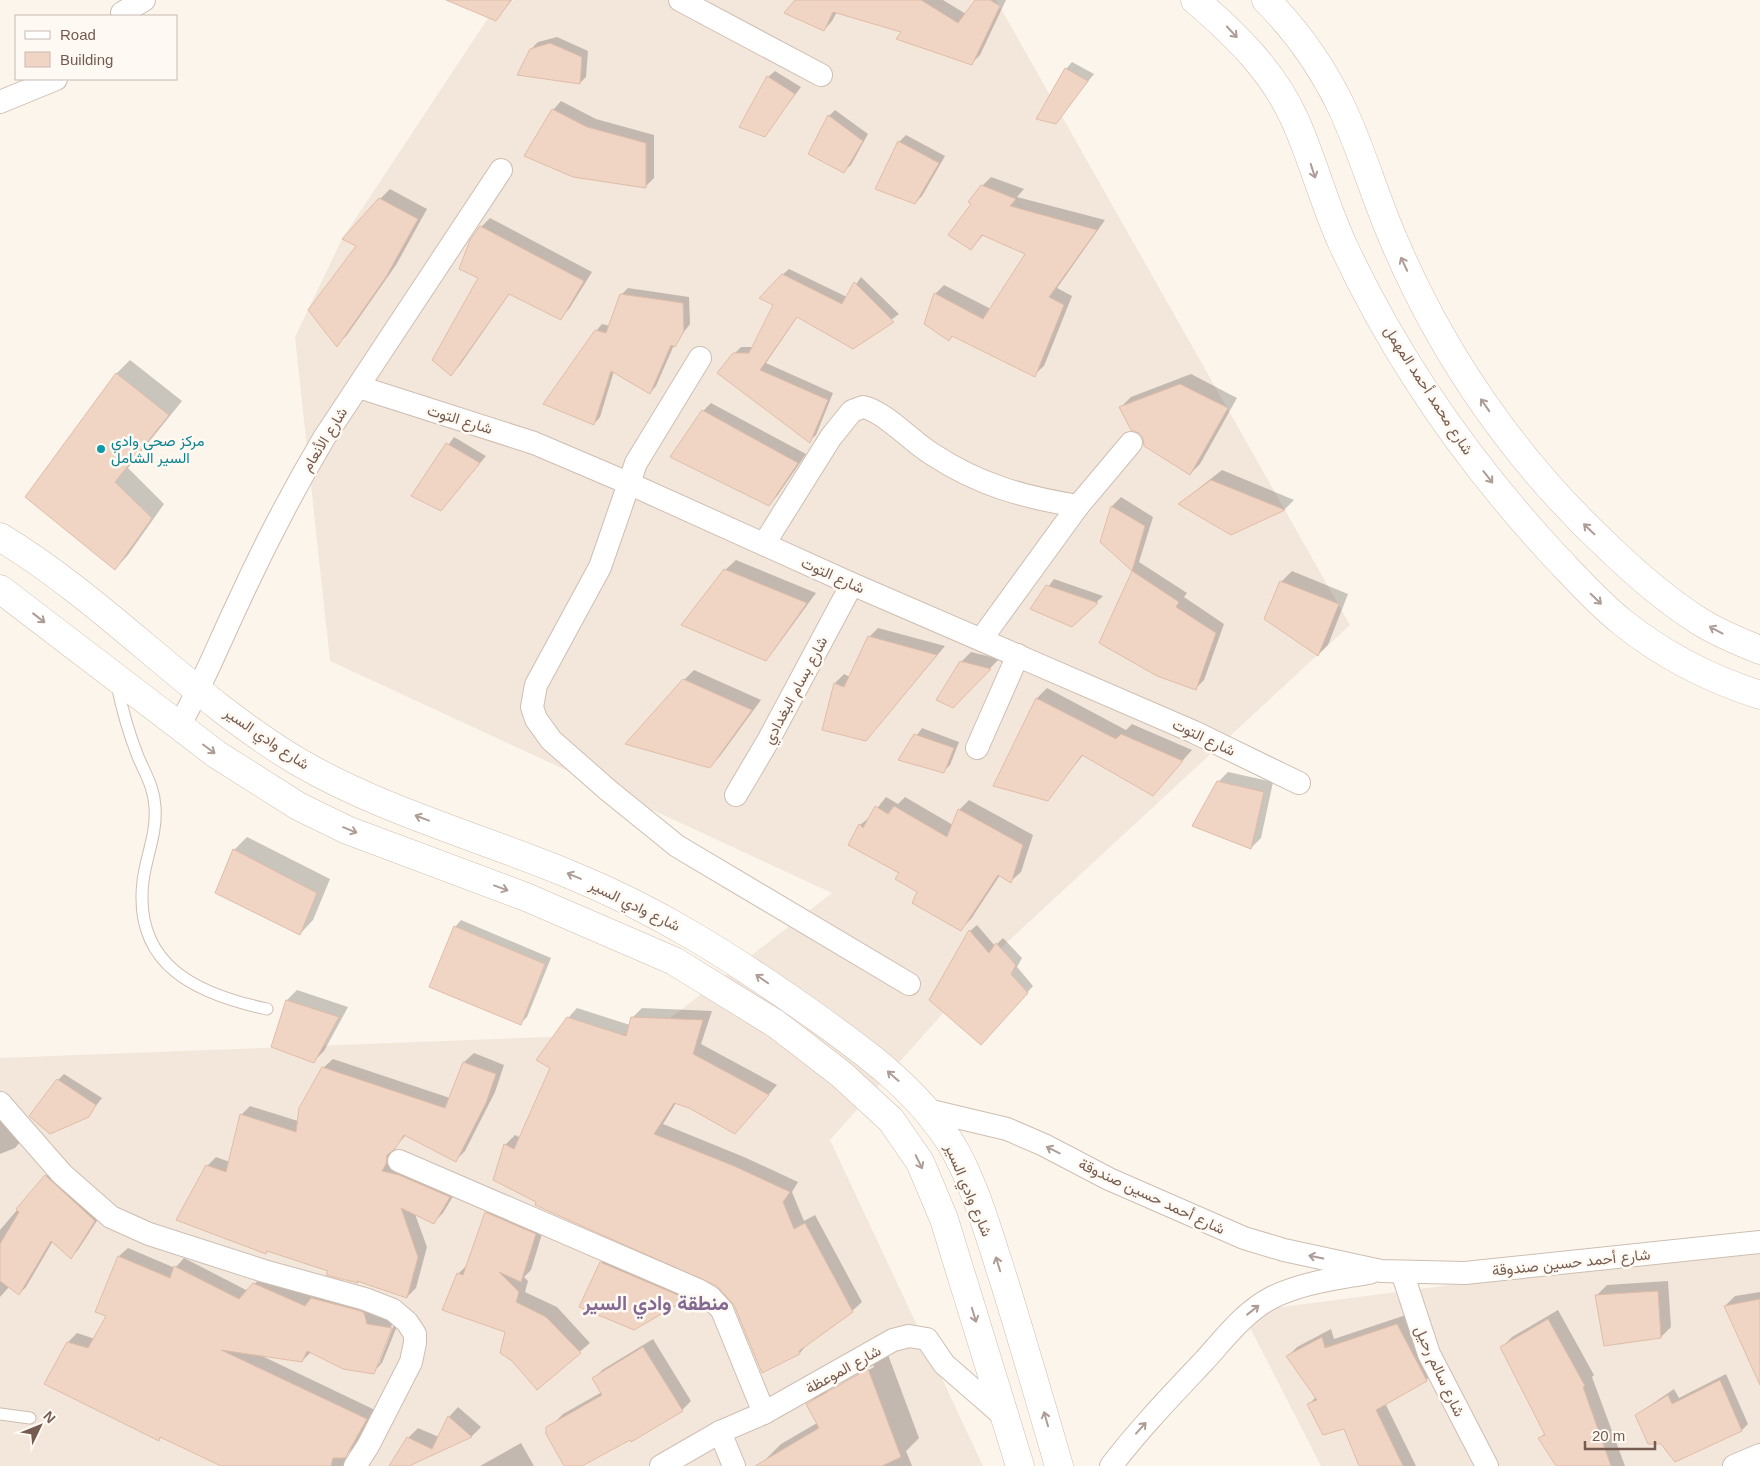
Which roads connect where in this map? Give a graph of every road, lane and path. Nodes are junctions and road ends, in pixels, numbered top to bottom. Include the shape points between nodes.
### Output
1 (144, 0) edge
2 (680, 0) edge
3 (1195, 0) edge
4 (1266, 0) edge
5 (120, 10) edge
6 (821, 75) dead end
7 (54, 80) edge
8 (0, 102) edge
9 (501, 170) dead end
10 (700, 358) dead end
11 (359, 387) junction
12 (1132, 443) dead end
13 (628, 483) junction
14 (1078, 506) junction
15 (0, 537) edge
16 (764, 544) junction
17 (852, 584) junction
18 (0, 588) edge
19 (982, 638) junction
20 (1760, 650) edge
21 (1018, 655) junction
22 (116, 678) junction
23 (199, 692) junction
24 (1760, 695) edge
25 (179, 726) junction
26 (976, 748) dead end
27 (1299, 783) dead end
28 (736, 795) dead end
29 (909, 984) dead end
30 (267, 1008) dead end
31 (0, 1102) edge
32 (927, 1110) junction
33 (899, 1129) junction
34 (398, 1161) dead end
35 (1760, 1242) edge
36 (1391, 1272) junction
37 (764, 1413) junction
38 (0, 1414) edge
39 (30, 1418) dead end
40 (1007, 1419) junction
41 (720, 1432) junction
42 (1760, 1455) edge
43 (355, 1466) edge
44 (661, 1466) edge
45 (734, 1466) edge
46 (1020, 1466) edge
47 (1059, 1466) edge
48 (1111, 1466) edge
49 (1487, 1466) edge
50 (1734, 1466) edge

1 - 5 street
2 - 6 street
3 -> 24 main road, شارع محمد أحمد المهمل via 1232,32 1283,96 1328,211 1377,310 1452,428 1510,505 1575,577 1622,622 1684,664
20 -> 4 main road via 1700,622 1628,566 1554,493 1501,427 1442,340 1419,296 1394,243 1341,107 1324,75 1304,44
7 - 8 street
9 - 11 street, شارع الأنعام
10 - 13 street via 650,437
11 - 13 street, شارع التوت via 525,440
11 - 23 street, شارع الأنعام via 324,438 274,526
12 - 14 street
13 - 16 street, شارع التوت
13 - 29 street via 600,567 536,685 532,707 536,719 550,740 677,846
14 - 16 street via 1012,493 981,482 930,454 874,410 863,407 846,418 831,437
14 - 19 street
15 - 23 main road, شارع وادي السير via 60,578
16 - 17 street, شارع التوت
17 - 19 street, شارع التوت
17 - 28 street, شارع بسام البغدادي
18 -> 22 main road
19 - 21 street, شارع التوت
21 - 26 street
21 - 27 street, شارع التوت via 1194,732
22 - 25 main road
22 - 30 lane via 123,713 137,756 152,786 155,806 156,826 143,880 141,912 147,936 158,954 177,974 238,1003
23 - 25 street, شارع الأنعام
32 -> 23 main road, شارع وادي السير via 865,1052 707,942 602,888 369,798 297,761
25 -> 33 main road via 258,783 347,830 526,897 674,962 776,1024 812,1050 863,1092
31 - 43 street via 62,1174 111,1218 149,1234 365,1298 393,1310 407,1322 415,1334 416,1343 411,1362
32 - 33 main road
36 -> 32 street, شارع أحمد حسين صندوقة via 1284,1250 1244,1238 1109,1179 1007,1129
47 -> 32 main road, شارع وادي السير via 990,1239 952,1146
33 -> 40 main road via 920,1162 944,1219
34 - 37 street via 710,1297 722,1310
35 - 36 street, شارع أحمد حسين صندوقة via 1465,1273
48 -> 36 street, شارع أحمد حسين صندوقة via 1138,1431 1242,1320 1263,1303 1284,1292 1316,1283
36 - 49 street, شارع سالم رحيل
37 - 40 street, شارع الموعظة via 893,1340 909,1336 927,1339 944,1364
37 - 41 street, شارع الموعظة
38 - 39 lane
40 - 46 main road
41 - 44 street, شارع الموعظة
41 - 45 street
42 - 50 street

